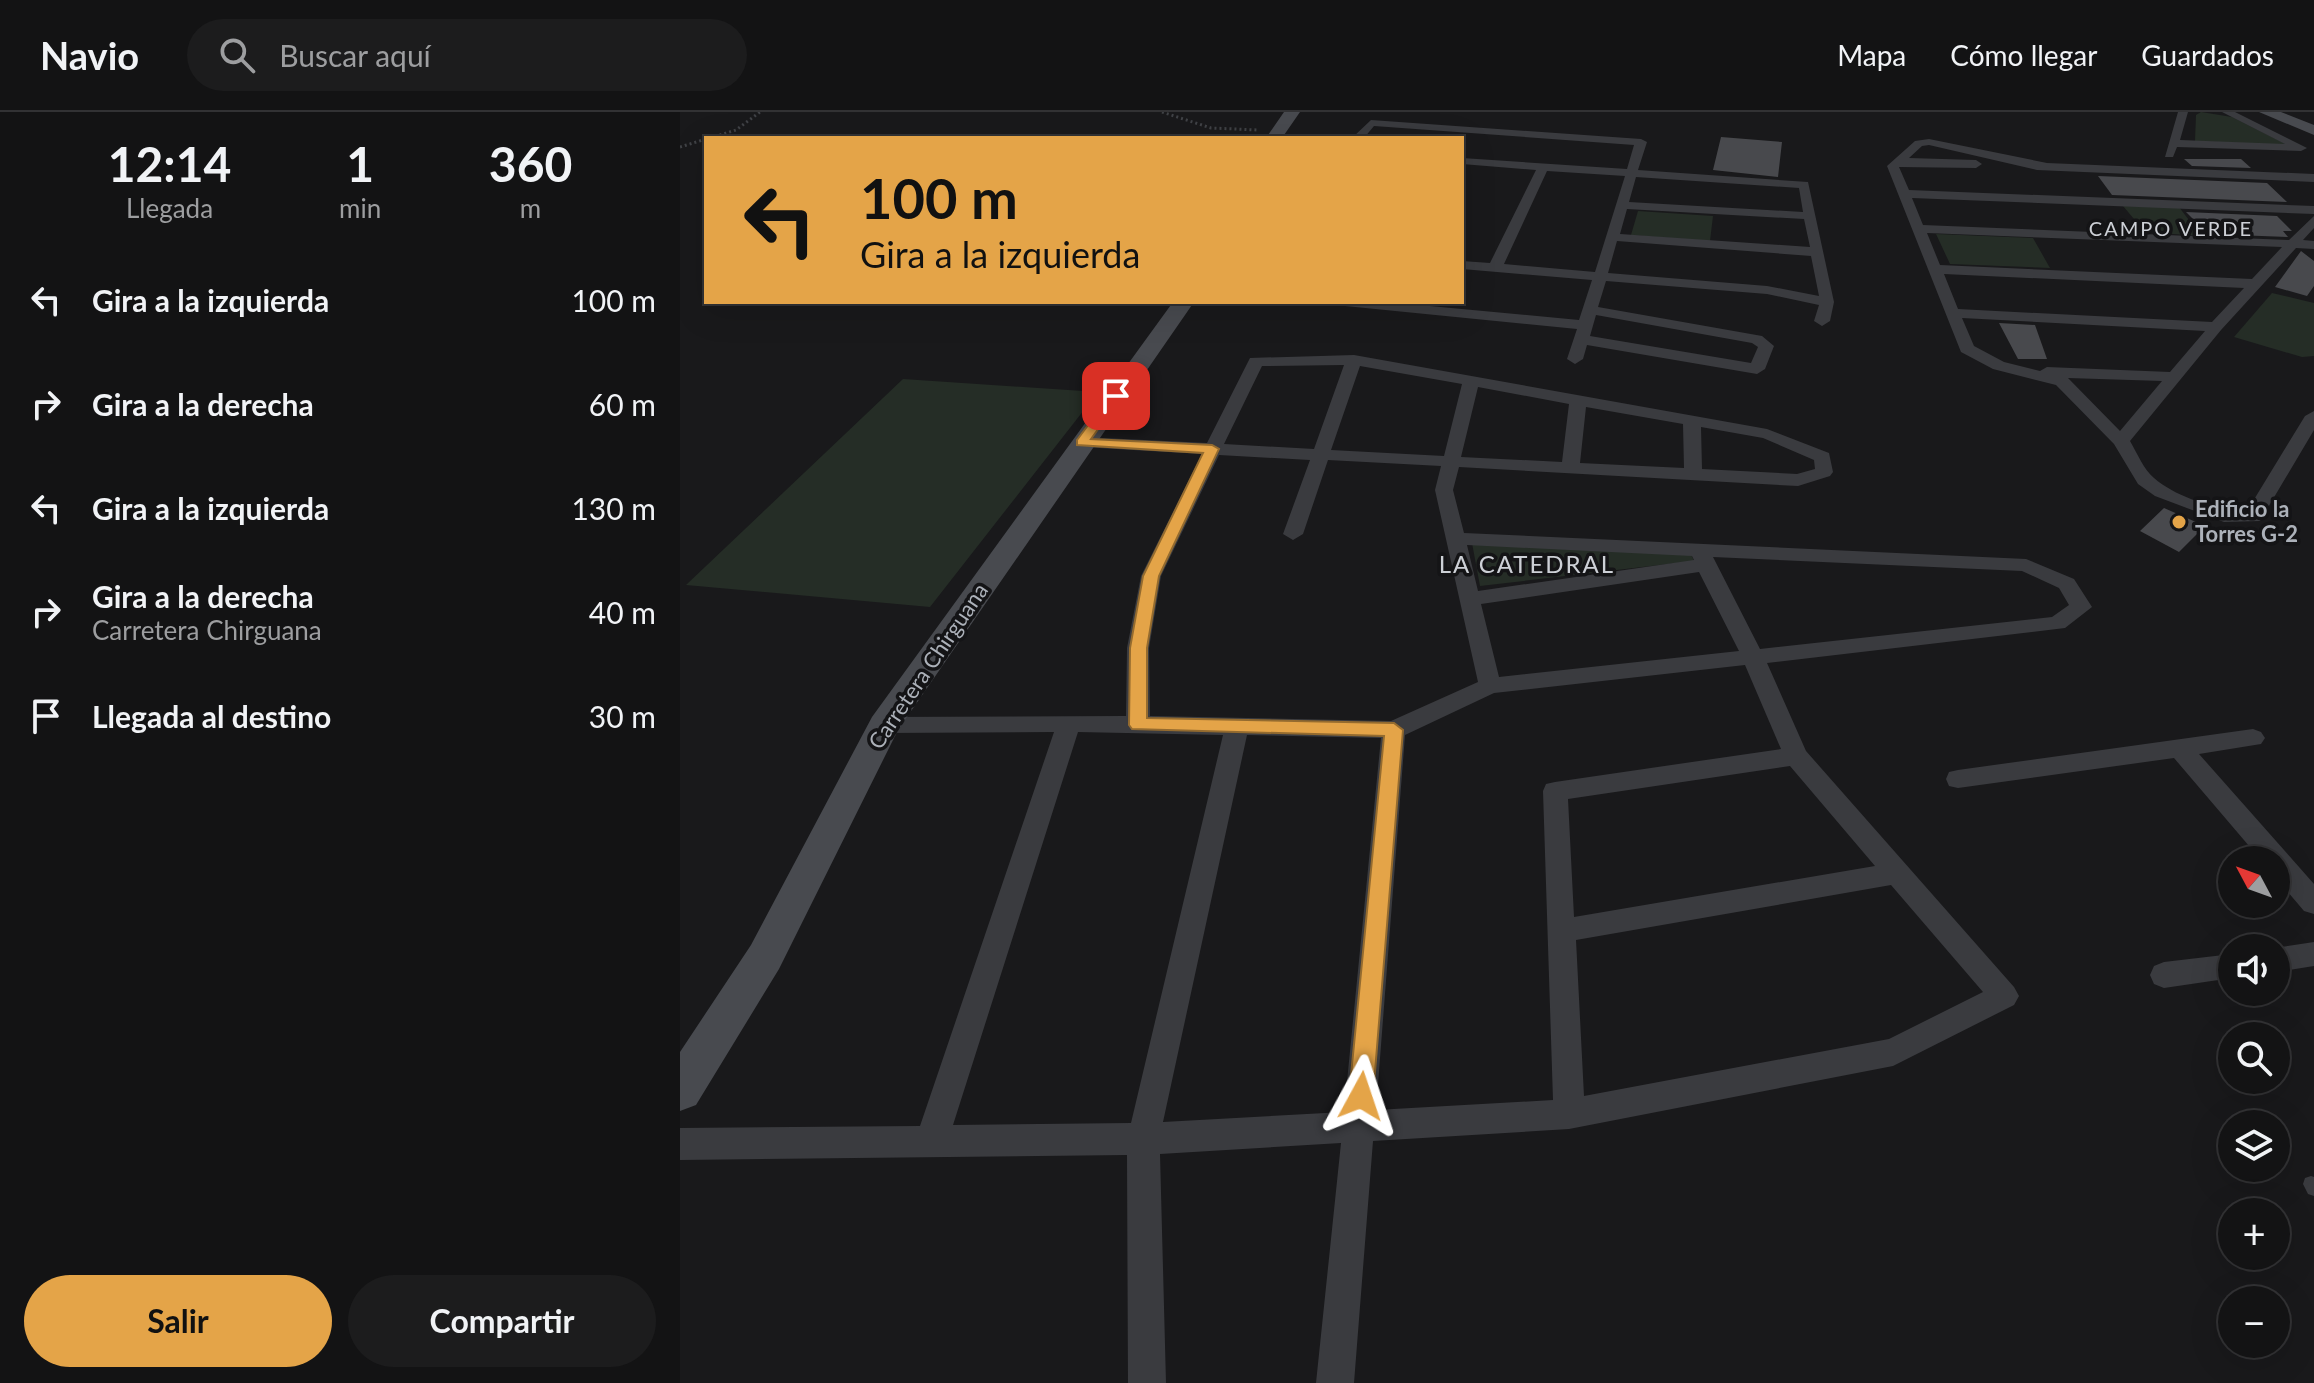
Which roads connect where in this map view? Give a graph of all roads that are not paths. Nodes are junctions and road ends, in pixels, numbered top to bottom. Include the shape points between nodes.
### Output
1 (1292, 112) edge
2 (2183, 112) edge
3 (2227, 112) edge
4 (2267, 112) edge
5 (2314, 130) edge
6 (1276, 134) edge
7 (1360, 136) edge
8 (2173, 143) junction
9 (2301, 148) junction
10 (2314, 154) edge
11 (1464, 161) edge
12 (1899, 161) junction
13 (1543, 167) junction
14 (2050, 167) junction
15 (2164, 172) junction
16 (1632, 173) junction
17 (2314, 178) edge
18 (1904, 194) junction
19 (2108, 201) junction
20 (1622, 205) junction
21 (2314, 210) edge
22 (1811, 216) junction
23 (2314, 220) edge
24 (1919, 229) junction
25 (1612, 237) junction
26 (2292, 244) junction
27 (2314, 245) edge
28 (1818, 252) junction
29 (1464, 265) edge
30 (1495, 268) junction
31 (1934, 269) junction
32 (1600, 276) junction
33 (2258, 284) junction
34 (1827, 302) junction
35 (1183, 304) edge
36 (1375, 304) edge
37 (1952, 313) junction
38 (1822, 321) dead end
39 (1585, 325) junction
40 (2216, 327) junction
41 (1575, 359) dead end
42 (1354, 360) junction
43 (2028, 371) junction
44 (2175, 377) junction
45 (1471, 381) junction
46 (1578, 400) junction
47 (2314, 416) edge
48 (1692, 420) junction
49 (2121, 441) junction
50 (1082, 442) junction
51 (1212, 449) junction
52 (1321, 455) junction
53 (1453, 462) junction
54 (1570, 468) junction
55 (1693, 474) junction
56 (1293, 534) dead end
57 (1456, 539) junction
58 (1702, 556) junction
59 (1470, 599) junction
60 (1753, 657) junction
61 (1490, 686) junction
62 (1069, 723) junction
63 (884, 725) junction
64 (1138, 725) junction
65 (1237, 727) junction
66 (1394, 730) junction
67 (2253, 738) dead end
68 (2180, 748) junction
69 (1796, 756) junction
70 (1958, 779) dead end
71 (1897, 873) junction
72 (2314, 903) edge
73 (1561, 931) junction
74 (2314, 954) edge
75 (2290, 958) edge
76 (2218, 968) edge
77 (2164, 975) dead end
78 (680, 1090) edge
79 (1569, 1114) junction
80 (1358, 1126) junction
81 (1143, 1139) junction
82 (931, 1142) junction
83 (680, 1144) edge
84 (1147, 1383) edge
85 (1335, 1383) edge

1 - 6 street
2 - 8 street
3 - 9 street
4 - 5 street
7 - 16 street via 1371,123 1473,136 1641,142
8 - 9 street
8 - 15 street
9 - 10 street
11 - 13 street
12 - 14 street
12 - 14 street via 1919,143 1929,142
12 - 18 street via 1893,166
13 - 16 street
13 - 30 street
14 - 19 street
15 - 17 street
15 - 19 street
16 - 20 street
16 - 22 street via 1804,185
18 - 19 street
18 - 24 street
19 - 21 street
19 - 24 street
19 - 26 street
20 - 22 street
20 - 25 street
22 - 28 street
23 - 26 street
24 - 31 street
25 - 28 street
25 - 32 street
26 - 27 street
26 - 33 street
28 - 34 street
29 - 30 street
30 - 32 street
31 - 33 street
31 - 37 street
32 - 34 street via 1767,290
32 - 39 street
33 - 40 street
34 - 38 street
35 - 50 street, Carretera Chirguana
36 - 39 street
37 - 40 street
37 - 43 street via 1967,349 1999,366
39 - 39 street via 1757,339 1766,346 1757,369
39 - 41 street
40 - 44 street
42 - 45 street
42 - 51 street via 1256,361
42 - 52 street
43 - 44 street
43 - 49 street via 2062,381
44 - 49 street
45 - 46 street
45 - 53 street
46 - 48 street
46 - 54 street
47 - 49 street via 2253,517 2224,516 2162,492 2144,480
48 - 55 street
48 - 55 street via 1767,434 1823,457 1824,472 1798,480
50 - 51 street
50 - 63 street, Carretera Chirguana
51 - 52 street
51 - 64 street via 1151,576 1138,648
52 - 53 street
52 - 56 street
53 - 54 street
53 - 57 street via 1444,490
54 - 55 street
57 - 58 street
57 - 59 street
58 - 59 street
58 - 60 street
58 - 60 street via 2026,565 2067,584 2081,607 2057,623
59 - 61 street
60 - 61 street
60 - 69 street
61 - 66 street
62 - 63 street
62 - 64 street
62 - 82 street
63 - 78 street, Carretera Chirguana via 765,957
64 - 65 street
65 - 66 street
65 - 81 street
66 - 80 street
67 - 68 street
68 - 70 street
68 - 72 street
69 - 71 street
69 - 73 street via 1555,791
71 - 73 street
71 - 79 street via 2004,996 1893,1052
73 - 79 street
74 - 75 street
76 - 77 street
79 - 80 street
80 - 81 street
80 - 85 street
81 - 82 street
81 - 84 street
82 - 83 street

